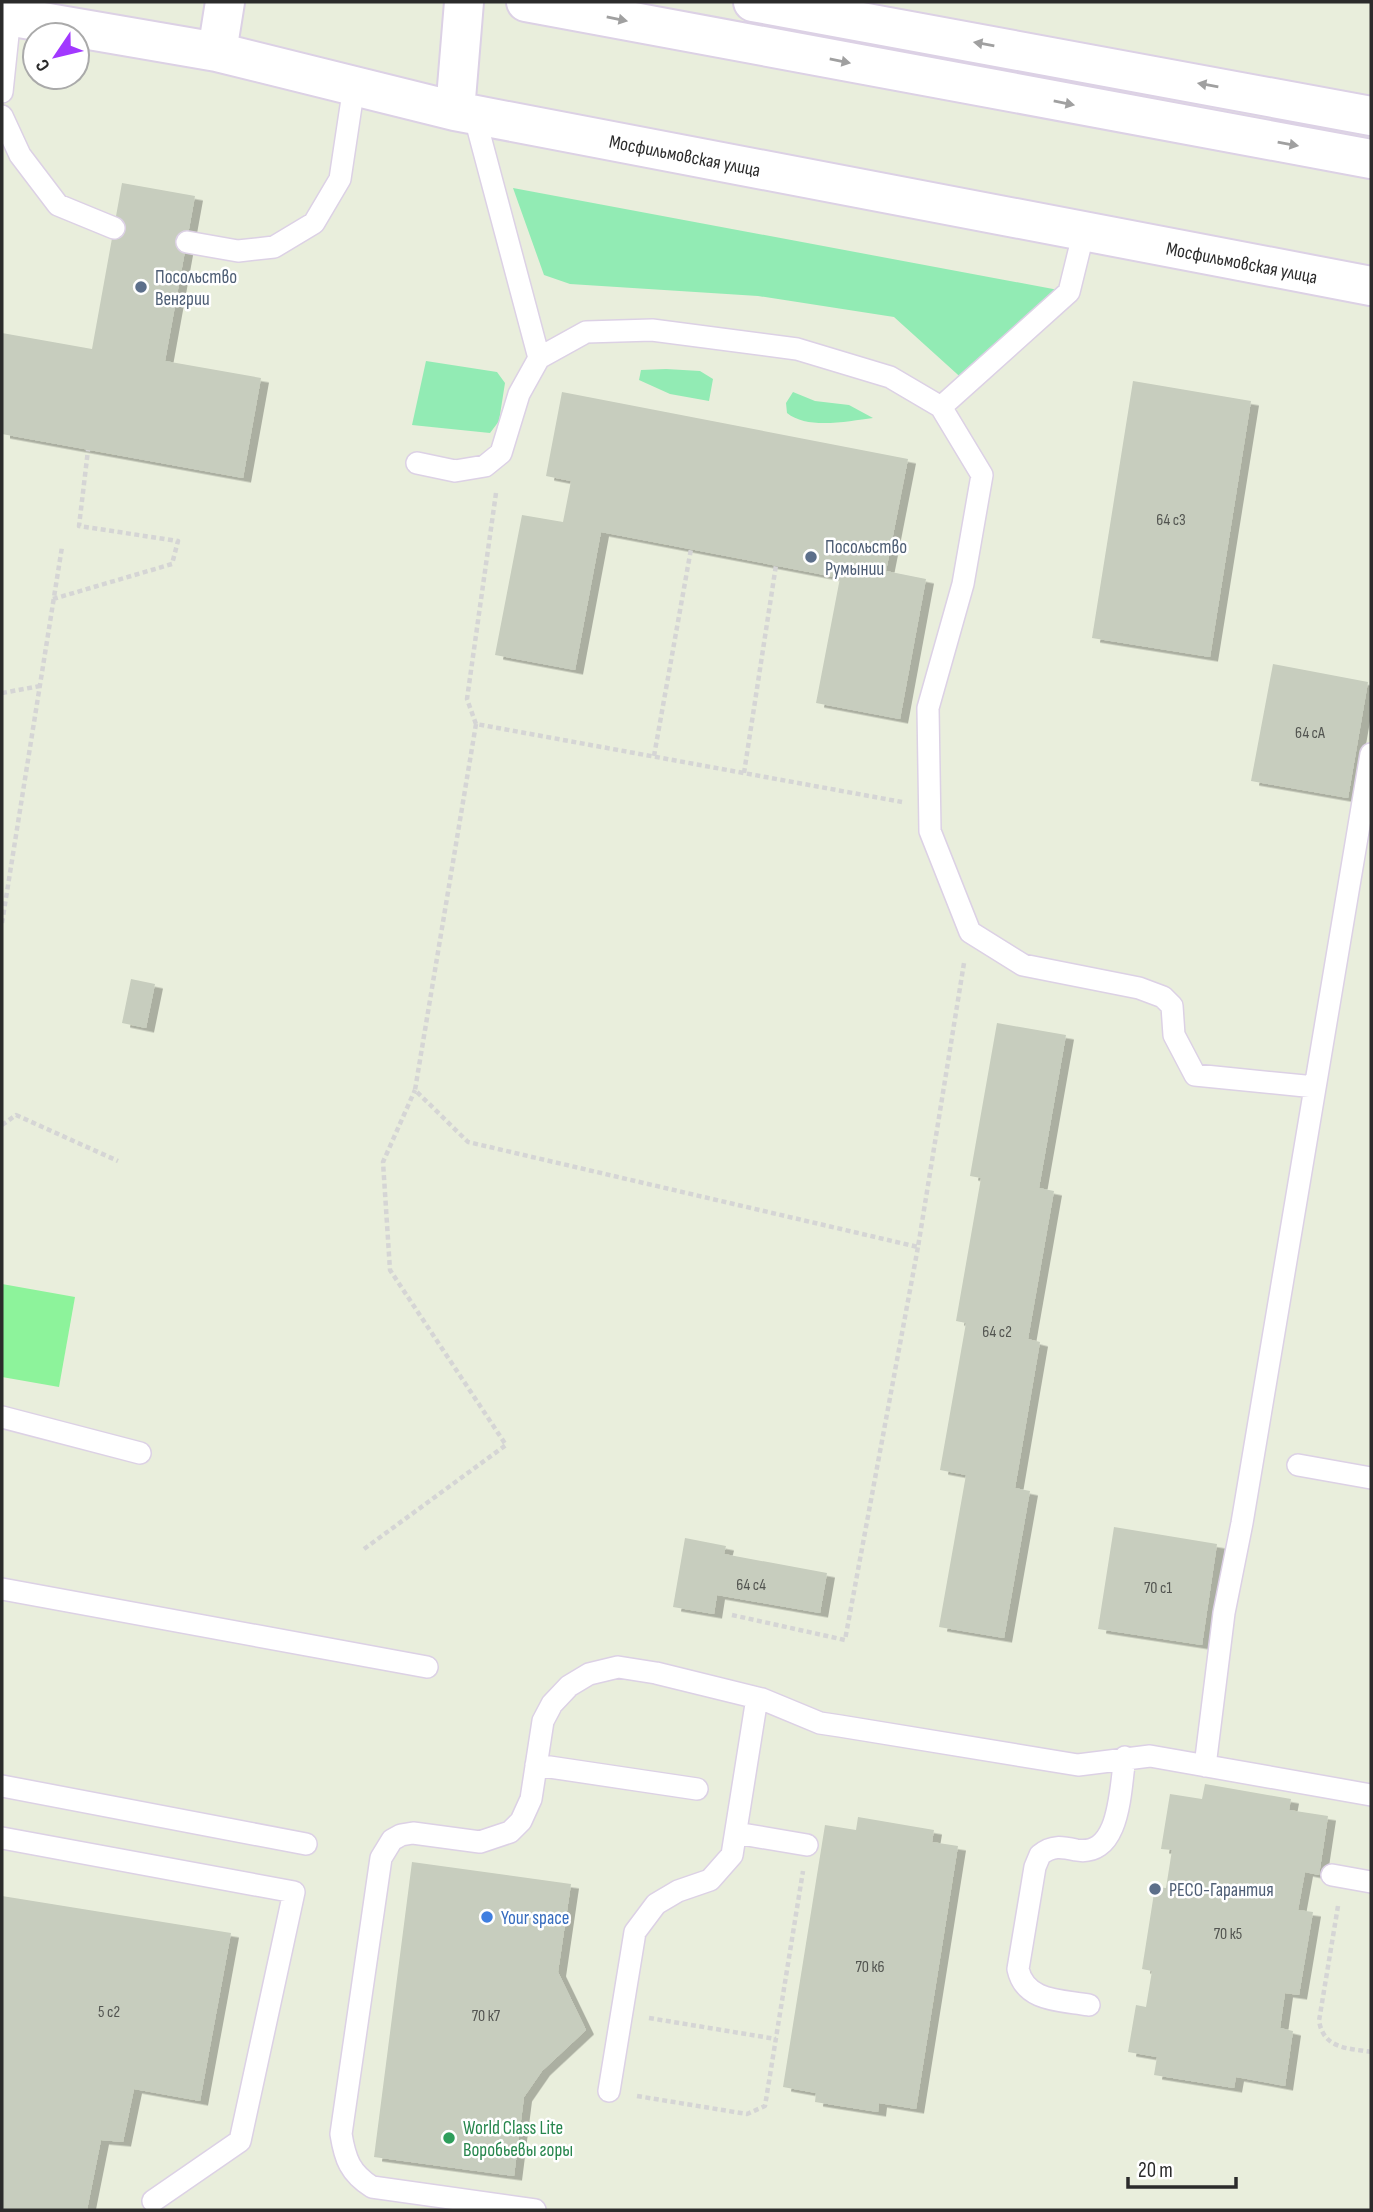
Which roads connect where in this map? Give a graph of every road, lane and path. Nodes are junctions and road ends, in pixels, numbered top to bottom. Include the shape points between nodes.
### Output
1 (225, 2) edge
2 (464, 2) edge
3 (526, 2) edge
4 (752, 2) edge
5 (6, 15) edge
6 (217, 52) junction
7 (354, 86) junction
8 (2, 92) edge
9 (465, 113) junction
10 (2, 116) edge
11 (1371, 116) edge
12 (1371, 159) edge
13 (114, 228) dead end
14 (1084, 231) junction
15 (187, 242) dead end
16 (1371, 286) edge
17 (539, 358) junction
18 (941, 407) junction
19 (88, 450) dead end
20 (501, 453) junction
21 (417, 463) dead end
22 (62, 547) dead end
23 (691, 549) dead end
24 (776, 565) dead end
25 (53, 599) junction
26 (40, 687) junction
27 (2, 693) edge
28 (476, 724) junction
29 (1371, 754) edge
30 (654, 757) junction
31 (744, 773) junction
32 (1367, 803) edge
33 (930, 807) junction
34 (2, 923) edge
35 (970, 932) junction
36 (1315, 1087) junction
37 (415, 1090) junction
38 (2, 1125) edge
39 (118, 1161) dead end
40 (918, 1247) junction
41 (2, 1417) edge
42 (140, 1452) dead end
43 (1298, 1465) dead end
44 (1371, 1478) edge
45 (364, 1549) dead end
46 (2, 1589) edge
47 (732, 1615) dead end
48 (427, 1667) dead end
49 (757, 1698) junction
50 (1125, 1757) junction
51 (536, 1765) junction
52 (1205, 1766) junction
53 (2, 1786) edge
54 (697, 1789) dead end
55 (1371, 1795) edge
56 (736, 1833) junction
57 (2, 1838) edge
58 (306, 1844) dead end
59 (807, 1845) joint
60 (1337, 1876) joint
61 (1371, 1882) edge
62 (1089, 2005) dead end
63 (621, 2013) junction
64 (776, 2039) junction
65 (1371, 2052) edge
66 (609, 2091) joint
67 (153, 2201) dead end
68 (535, 2210) edge

1 - 6 street
2 - 9 street
3 -> 12 street
11 -> 4 street
5 - 6 street, Мосфильмовская улица
5 - 8 lane
6 - 7 street, Мосфильмовская улица
7 - 9 street, Мосфильмовская улица
7 - 15 lane via 340,179 314,223 274,247 238,251
9 - 14 street, Мосфильмовская улица
9 - 17 lane
10 - 13 lane via 20,155 58,205
14 - 16 street, Мосфильмовская улица
14 - 18 lane via 1069,292
17 - 18 lane via 586,332 652,330 797,349 890,377
17 - 20 lane via 519,394
18 - 33 lane via 982,475 963,584 928,708
19 - 25 path via 79,526 178,541 173,564
20 - 21 lane via 485,466 455,471
20 - 28 path via 467,699
22 - 25 path
23 - 30 path
24 - 31 path
25 - 26 path
26 - 27 path
26 - 34 path
28 - 30 path
28 - 37 path
29 - 32 lane
30 - 31 path
31 - 33 path
32 - 36 lane
33 - 35 lane via 930,831
35 - 36 lane via 1023,965 1163,997 1172,1006 1174,1035 1195,1075
35 - 40 path
36 - 52 lane via 1224,1614
37 - 40 path via 468,1142
37 - 45 path via 383,1162 390,1270 506,1445
38 - 39 path via 16,1115
40 - 47 path via 845,1640
41 - 42 lane
43 - 44 lane
46 - 48 lane
49 - 50 lane via 820,1723 1093,1765
49 - 51 lane via 618,1667 589,1674 552,1704 543,1721
49 - 56 lane
50 - 52 lane via 1150,1756
50 - 62 lane via 1112,1830 1105,1843 1088,1852 1059,1846 1040,1855 1018,1969 1027,1991
51 - 54 lane
51 - 68 lane via 531,1799 510,1832 480,1842 413,1833 401,1835 386,1848 341,2134 345,2159 357,2178 372,2187
52 - 55 lane
53 - 58 lane
56 - 59 lane
56 - 63 lane via 732,1855 718,1874 663,1899 635,1932
57 - 67 lane via 294,1892 240,2141
59 - 64 path
60 - 61 lane
60 - 65 path via 1319,2021 1328,2041
63 - 64 path
63 - 66 lane
64 - 66 path via 765,2106 754,2113

